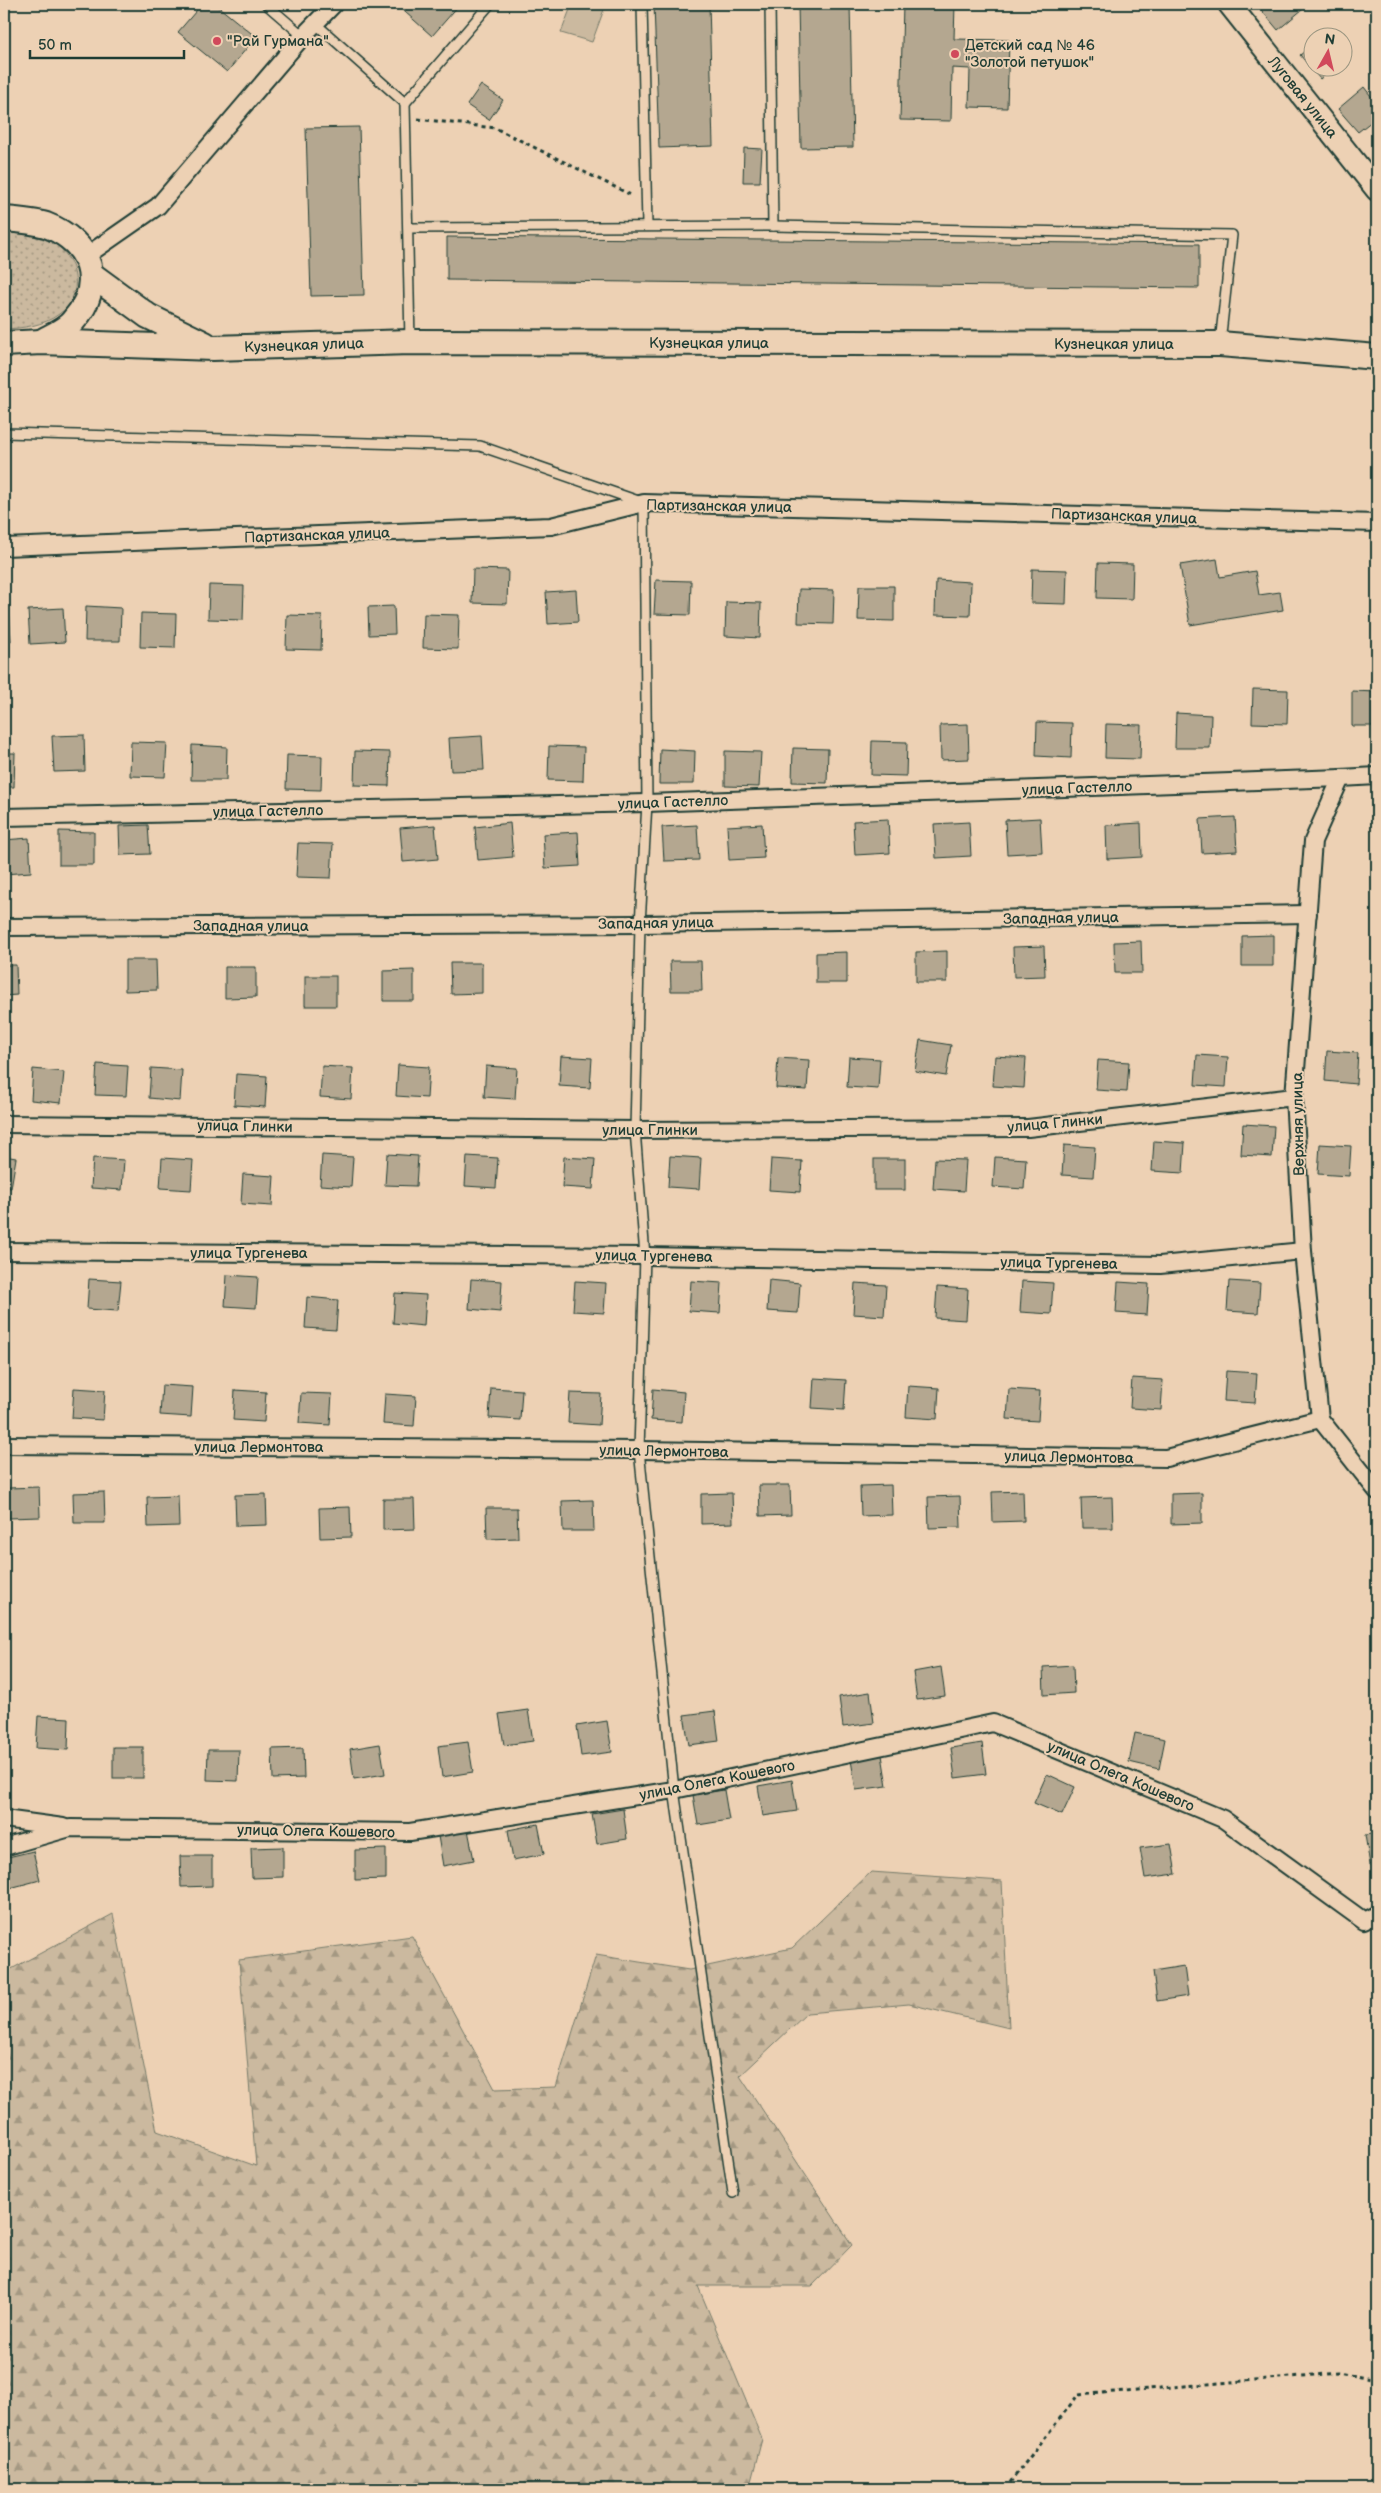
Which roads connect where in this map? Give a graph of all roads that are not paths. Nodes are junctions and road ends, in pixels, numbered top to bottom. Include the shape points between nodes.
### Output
1 (266, 4) edge
2 (334, 4) edge
3 (490, 4) edge
4 (642, 4) edge
5 (770, 4) edge
6 (1229, 4) edge
7 (316, 24) junction
8 (303, 36) junction
9 (405, 103) junction
10 (1377, 190) edge
11 (4, 219) edge
12 (647, 226) junction
13 (773, 226) junction
14 (409, 228) junction
15 (89, 266) junction
16 (41, 342) junction
17 (410, 342) junction
18 (4, 344) edge
19 (1220, 344) junction
20 (213, 348) junction
21 (1377, 357) edge
22 (4, 433) edge
23 (644, 503) junction
24 (1377, 523) edge
25 (4, 547) edge
26 (1377, 776) edge
27 (1341, 778) junction
28 (647, 803) junction
29 (4, 817) edge
30 (1308, 914) junction
31 (640, 924) junction
32 (4, 927) edge
33 (1294, 1097) junction
34 (4, 1124) edge
35 (635, 1130) junction
36 (4, 1251) edge
37 (1303, 1251) junction
38 (644, 1256) junction
39 (1320, 1419) junction
40 (4, 1445) edge
41 (639, 1450) junction
42 (1377, 1491) edge
43 (674, 1790) junction
44 (4, 1819) edge
45 (70, 1828) junction
46 (4, 1847) edge
47 (1377, 1914) edge
48 (733, 2193) dead end

1 - 8 lane
2 - 7 street
3 - 9 lane
4 - 12 lane
5 - 13 lane
6 - 10 street, Луговая улица
7 - 8 street
7 - 9 lane
8 - 15 street via 158,206
9 - 14 lane
11 - 15 main road via 45,225 70,238
12 - 13 lane
12 - 14 lane
13 - 19 lane via 1232,235
14 - 17 lane
15 - 16 main road via 88,300 72,323
15 - 20 main road via 148,316
16 - 18 main road, Кузнецкая улица
16 - 20 main road, Кузнецкая улица
17 - 19 main road, Кузнецкая улица
17 - 20 main road, Кузнецкая улица
19 - 21 main road, Кузнецкая улица
22 - 23 lane via 480,446
23 - 24 street, Партизанская улица
23 - 25 street, Партизанская улица via 551,526
23 - 28 lane
26 - 27 street
27 - 28 street, улица Гастелло
27 - 30 street, Верхняя улица via 1313,841
28 - 29 street, улица Гастелло
28 - 31 lane
30 - 31 street, Западная улица
30 - 33 street, Верхняя улица
31 - 32 street, Западная улица
31 - 35 lane
33 - 35 street, улица Глинки via 1028,1128
33 - 37 street, Верхняя улица
34 - 35 street, улица Глинки
35 - 38 lane
36 - 38 street, улица Тургенева
37 - 38 street, улица Тургенева via 1160,1265
37 - 39 street, Верхняя улица
38 - 41 lane
39 - 41 street, улица Лермонтова via 1166,1458
39 - 42 street
40 - 41 street, улица Лермонтова
41 - 43 lane
43 - 45 street, улица Олега Кошевого via 410,1832
43 - 47 street, улица Олега Кошевого via 993,1723 1223,1819 1364,1921
43 - 48 lane
44 - 45 street
45 - 46 street, улица Олега Кошевого

